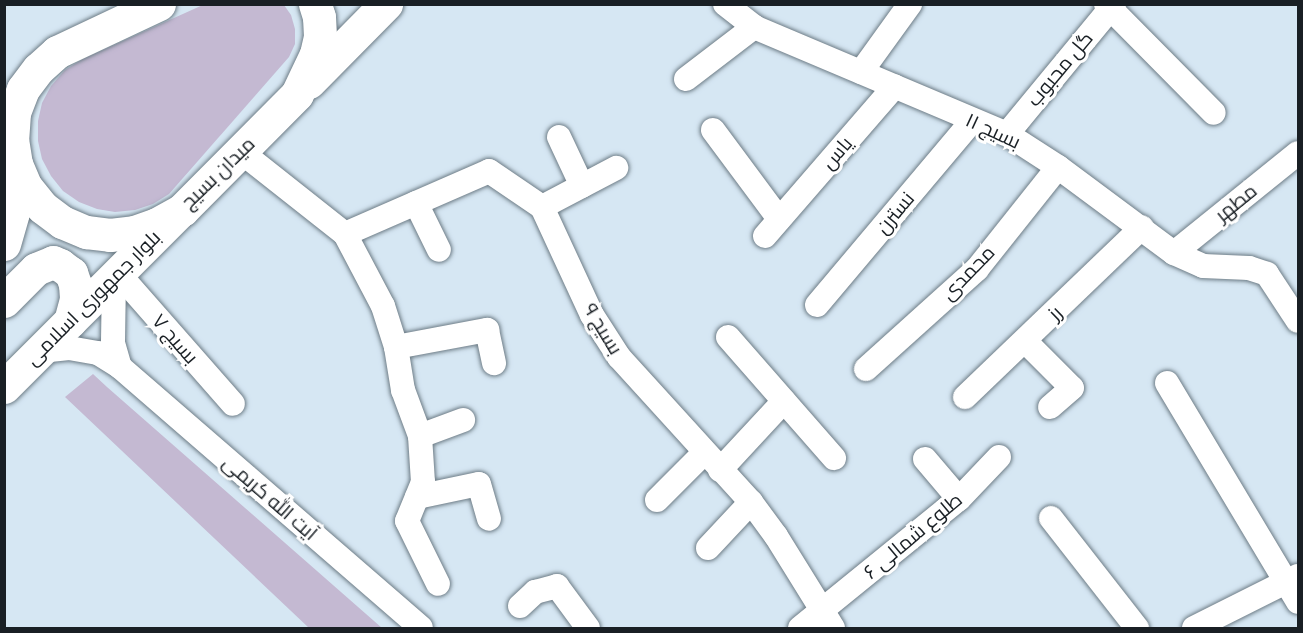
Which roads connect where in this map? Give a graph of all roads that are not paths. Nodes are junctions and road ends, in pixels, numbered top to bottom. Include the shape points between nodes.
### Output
1 (111, 4) edge
2 (138, 4) edge
3 (159, 4) edge
4 (315, 4) edge
5 (386, 4) edge
6 (725, 4) edge
7 (910, 4) edge
8 (1110, 6) edge
9 (753, 27) junction
10 (861, 72) junction
11 (686, 80) dead end
12 (895, 86) junction
13 (297, 94) junction
14 (1214, 113) dead end
15 (972, 121) junction
16 (713, 130) dead end
17 (1007, 134) junction
18 (559, 137) dead end
19 (11, 138) edge
20 (240, 151) junction
21 (1299, 153) edge
22 (1058, 167) junction
23 (616, 168) dead end
24 (582, 186) junction
25 (416, 203) junction
26 (542, 207) junction
27 (182, 210) junction
28 (1142, 227) junction
29 (345, 234) junction
30 (4, 244) edge
31 (439, 250) dead end
32 (1174, 253) junction
33 (116, 275) junction
34 (4, 301) edge
35 (817, 305) dead end
36 (70, 321) junction
37 (1299, 321) edge
38 (728, 337) dead end
39 (1025, 341) junction
40 (396, 347) junction
41 (40, 351) junction
42 (494, 363) dead end
43 (120, 367) junction
44 (866, 369) dead end
45 (1167, 383) dead end
46 (4, 387) edge
47 (965, 397) dead end
48 (784, 402) junction
49 (233, 404) dead end
50 (1050, 407) dead end
51 (463, 420) dead end
52 (420, 436) junction
53 (999, 457) dead end
54 (834, 458) dead end
55 (925, 459) dead end
56 (712, 462) junction
57 (417, 497) junction
58 (959, 499) junction
59 (657, 500) dead end
60 (751, 502) junction
61 (1051, 518) dead end
62 (489, 519) dead end
63 (708, 548) dead end
64 (438, 584) dead end
65 (1295, 587) edge
66 (520, 606) dead end
67 (1233, 619) edge
68 (828, 620) edge
69 (421, 628) edge
70 (588, 628) edge
71 (800, 628) edge
72 (1137, 628) edge
73 (1194, 628) edge

1 - 2 main road
3 - 19 main road via 72,43 38,69 20,97
4 - 13 main road, میدان بسیج via 320,36
5 - 13 main road
6 - 9 street, بسیج ۱۱
7 - 10 street
8 - 14 street
8 - 17 street, گل محبوب
9 - 10 street, بسیج ۱۱
9 - 11 street
10 - 12 street, بسیج ۱۱
12 - 15 street, بسیج ۱۱
12 - 16 street, یاس via 772,228
13 - 20 main road, میدان بسیج
15 - 17 street, بسیج ۱۱
15 - 35 street, نسترن
17 - 22 street, بسیج ۱۱
18 - 24 street
19 - 27 main road, میدان بسیج via 26,187 42,207 62,222 86,232 110,235 135,232
19 - 30 main road via 13,212
20 - 27 main road, میدان بسیج
20 - 29 street
21 - 32 street, مطهر
22 - 28 street, بسیج ۱۱
22 - 44 street, محمدی via 977,269
23 - 24 street
24 - 26 street
25 - 26 street via 489,171
25 - 29 street
25 - 31 street
26 - 56 street, بسیج ۹ via 592,315 619,357
27 - 33 main road, بلوار جمهوری اسلامی
28 - 32 street, بسیج ۱۱
28 - 39 street, رز
29 - 40 street via 383,306
32 - 37 street, بسیج ۱۱ via 1203,266 1249,268 1267,274
33 - 36 main road, بلوار جمهوری اسلامی
33 - 43 street via 113,343
33 - 49 street, بسیج ۷
34 - 36 main road via 30,273 53,262 66,268 75,284
36 - 41 main road, بلوار جمهوری اسلامی
38 - 48 street
39 - 47 street, رز
39 - 50 street via 1072,388
40 - 42 street via 487,330
40 - 52 street via 403,390
41 - 43 street, آیت الله کریمی via 69,348 98,353
41 - 46 main road, بلوار جمهوری اسلامی
43 - 69 street, آیت الله کریمی
45 - 65 street
48 - 54 street
48 - 56 street
51 - 52 street
52 - 57 street via 423,482
53 - 58 street, طلوع شمالی ۶
55 - 58 street
56 - 59 street
56 - 60 street, بسیج ۹
57 - 62 street via 479,484
57 - 64 street via 407,521
58 - 68 street, طلوع شمالی ۶
60 - 63 street
60 - 68 street, بسیج ۹
61 - 72 street
65 - 67 street
66 - 70 street via 535,592 557,586
67 - 73 street
68 - 71 street, طلوع شمالی ۶

